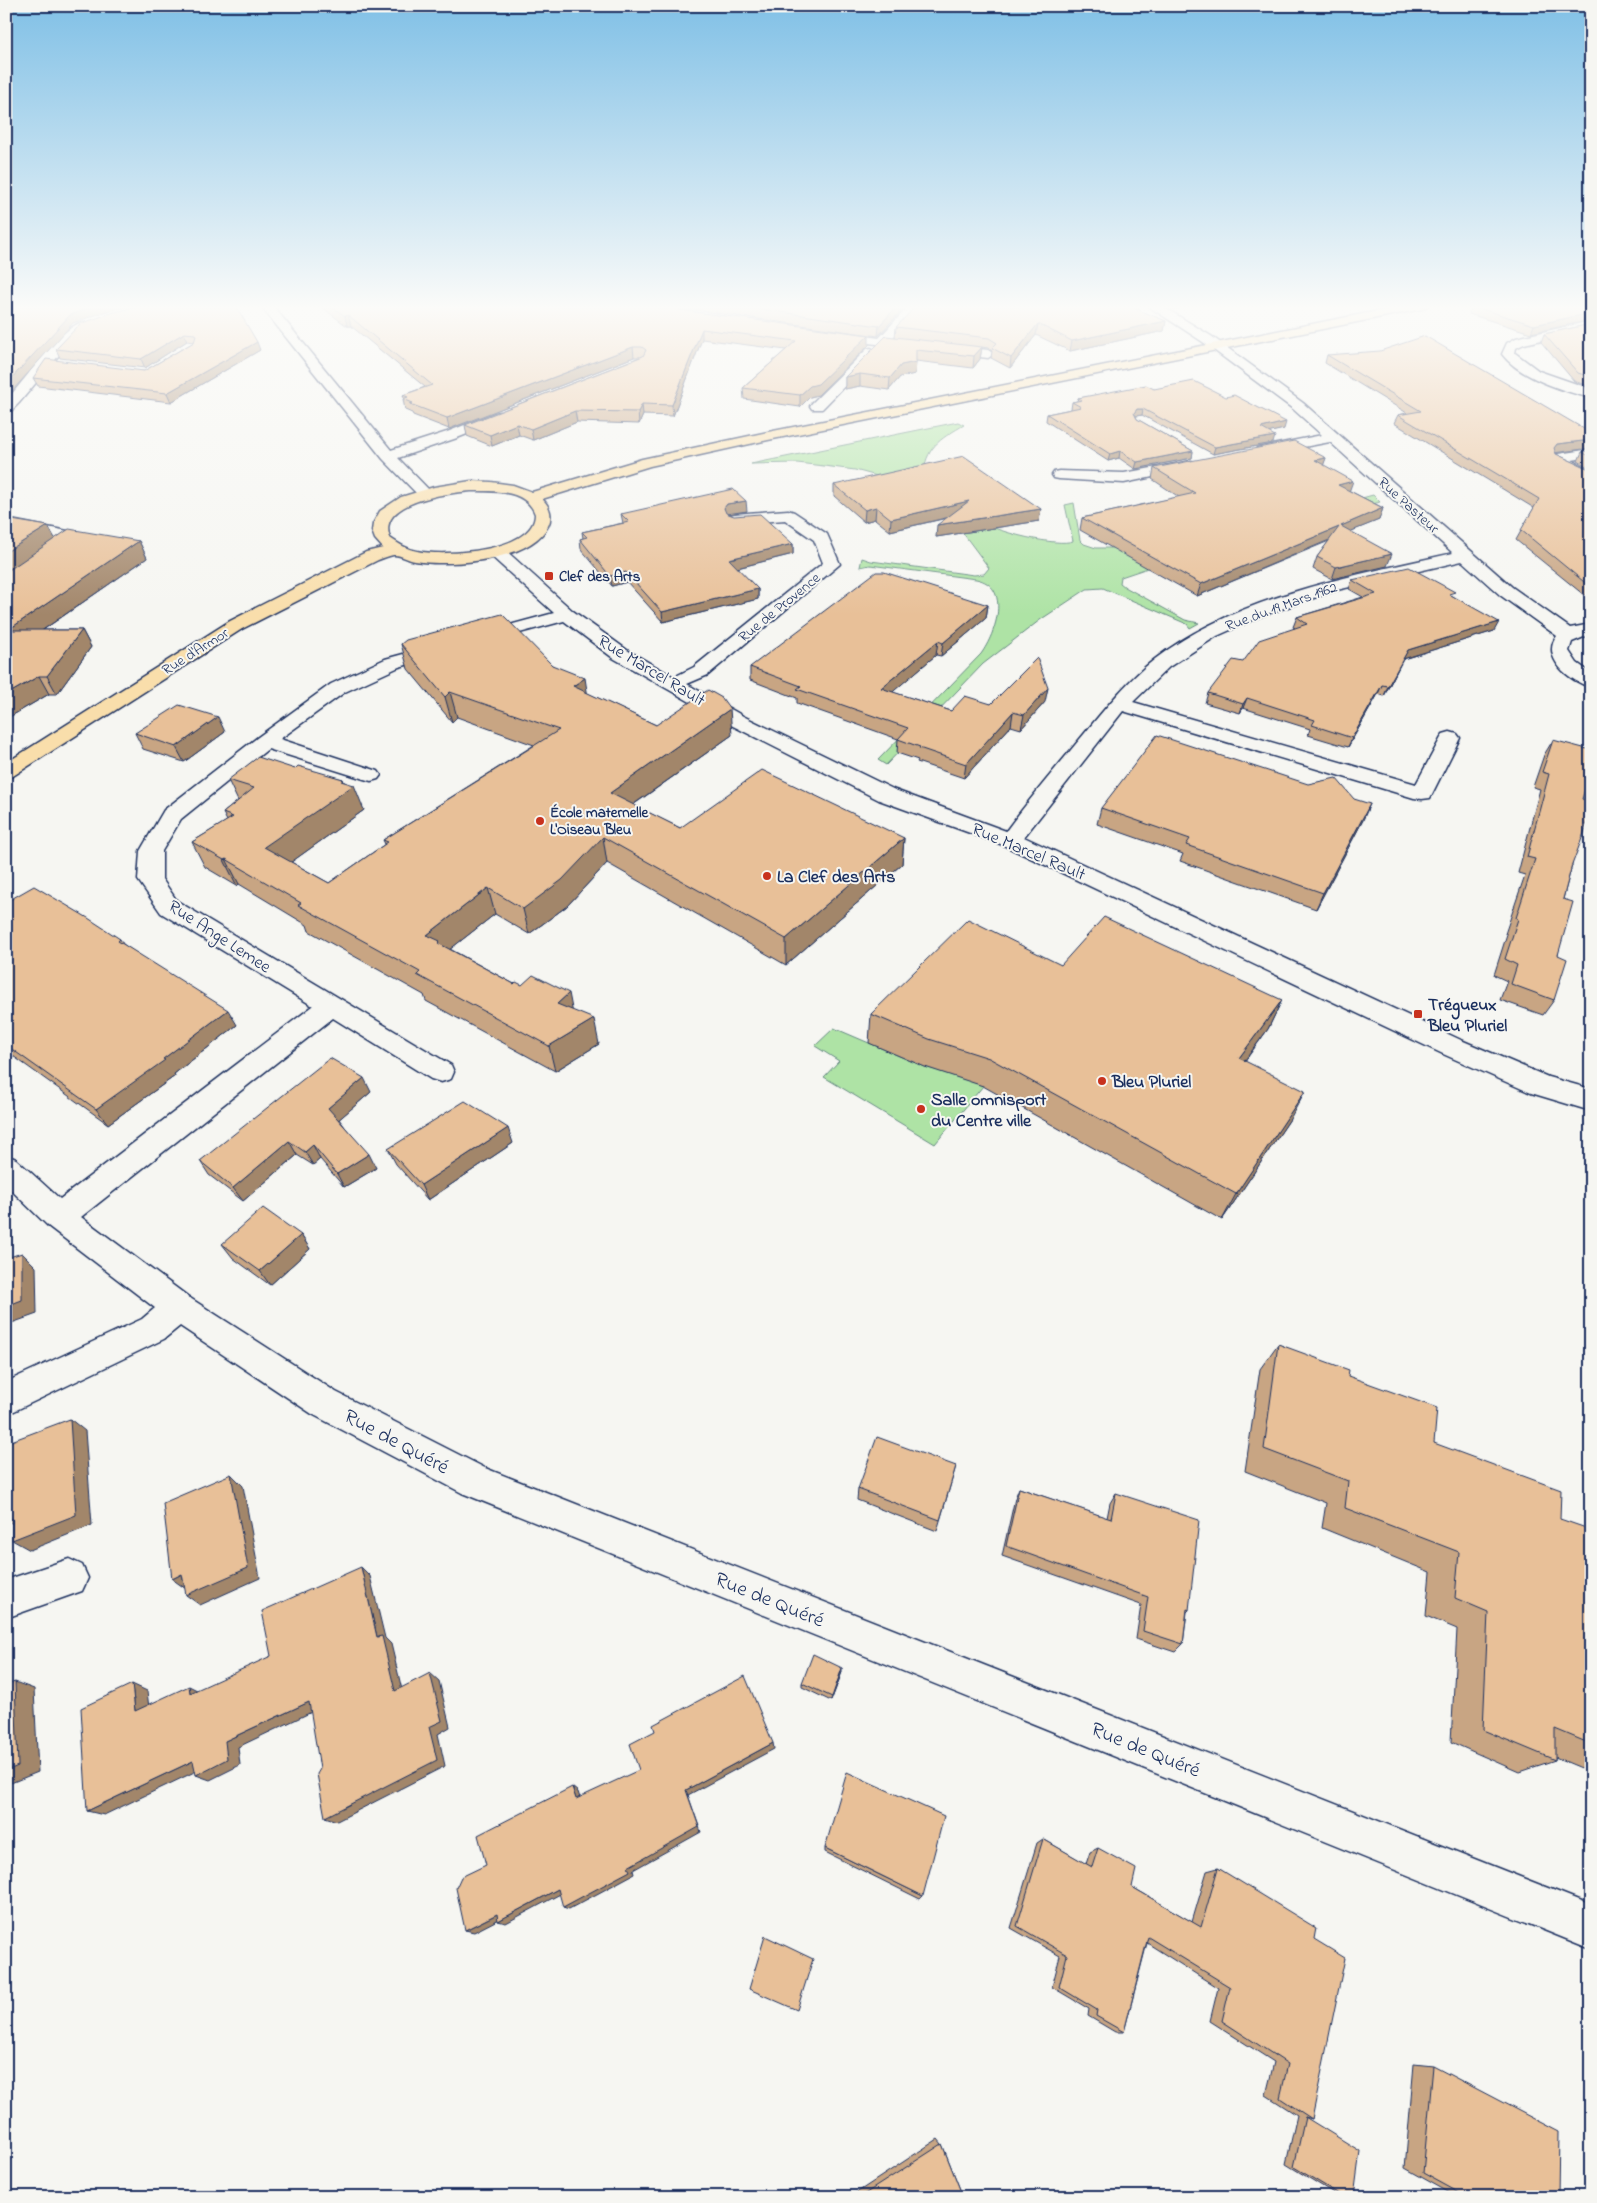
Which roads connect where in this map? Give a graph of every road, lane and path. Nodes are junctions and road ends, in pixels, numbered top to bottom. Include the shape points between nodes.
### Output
1 (350, 409) edge
2 (901, 409) edge
3 (1301, 409) edge
4 (514, 410) edge
5 (1334, 437) junction
6 (1248, 453) edge
7 (1589, 455) edge
8 (388, 456) junction
9 (1200, 457) edge
10 (1059, 475) dead end
11 (1591, 477) edge
12 (424, 493) junction
13 (531, 497) junction
14 (734, 519) edge
15 (6, 524) edge
16 (396, 549) junction
17 (498, 552) junction
18 (1466, 555) junction
19 (6, 585) edge
20 (567, 615) junction
21 (1591, 628) edge
22 (1567, 635) junction
23 (1591, 681) edge
24 (673, 684) junction
25 (1120, 704) junction
26 (1450, 738) dead end
27 (265, 741) junction
28 (6, 772) edge
29 (371, 775) dead end
30 (1011, 840) junction
31 (331, 1006) junction
32 (441, 1072) dead end
33 (1591, 1100) edge
34 (6, 1167) edge
35 (59, 1217) junction
36 (179, 1308) junction
37 (6, 1399) edge
38 (70, 1578) dead end
39 (6, 1599) edge
40 (1591, 1927) edge

1 - 8 street
2 - 13 main road via 647,462
3 - 5 street, Rue Pasteur
4 - 8 street
5 - 6 street
5 - 18 street, Rue Pasteur
7 - 11 street via 1558,458
8 - 12 street
9 - 10 street via 1124,478
12 - 13 main road via 471,486 501,488
12 - 16 main road via 390,510 382,520 379,531 384,541
13 - 17 main road via 542,507 544,519 537,531
14 - 24 street, Rue de Provence via 788,515 821,537 832,564 700,671
15 - 19 street via 78,538
16 - 17 main road via 416,556 442,559
16 - 28 main road, Rue d'Armor via 372,556 236,625
17 - 20 street, Rue Marcel Rault
18 - 22 street, Rue Pasteur via 1506,591
18 - 25 street, Rue du 19 Mars 1962 via 1332,586 1258,611 1211,632 1162,663
20 - 24 street, Rue Marcel Rault via 620,654
20 - 27 street, Rue Ange Lemee via 392,664 338,688
21 - 22 street
22 - 23 street via 1558,650 1563,661
24 - 30 street, Rue Marcel Rault via 736,720 887,794
25 - 26 street via 1422,793
25 - 30 street, Rue du 19 Mars 1962
27 - 29 street
27 - 31 street, Rue Ange Lemee via 172,815 151,851 150,880 169,907
30 - 33 street, Rue Marcel Rault via 1452,1047 1540,1086
31 - 32 street, Rue Ange Lemee
31 - 35 street
34 - 35 street, Rue de Quéré
35 - 36 street, Rue de Quéré
36 - 37 street via 153,1329
36 - 40 street, Rue de Quéré via 324,1403 474,1481
38 - 39 street

